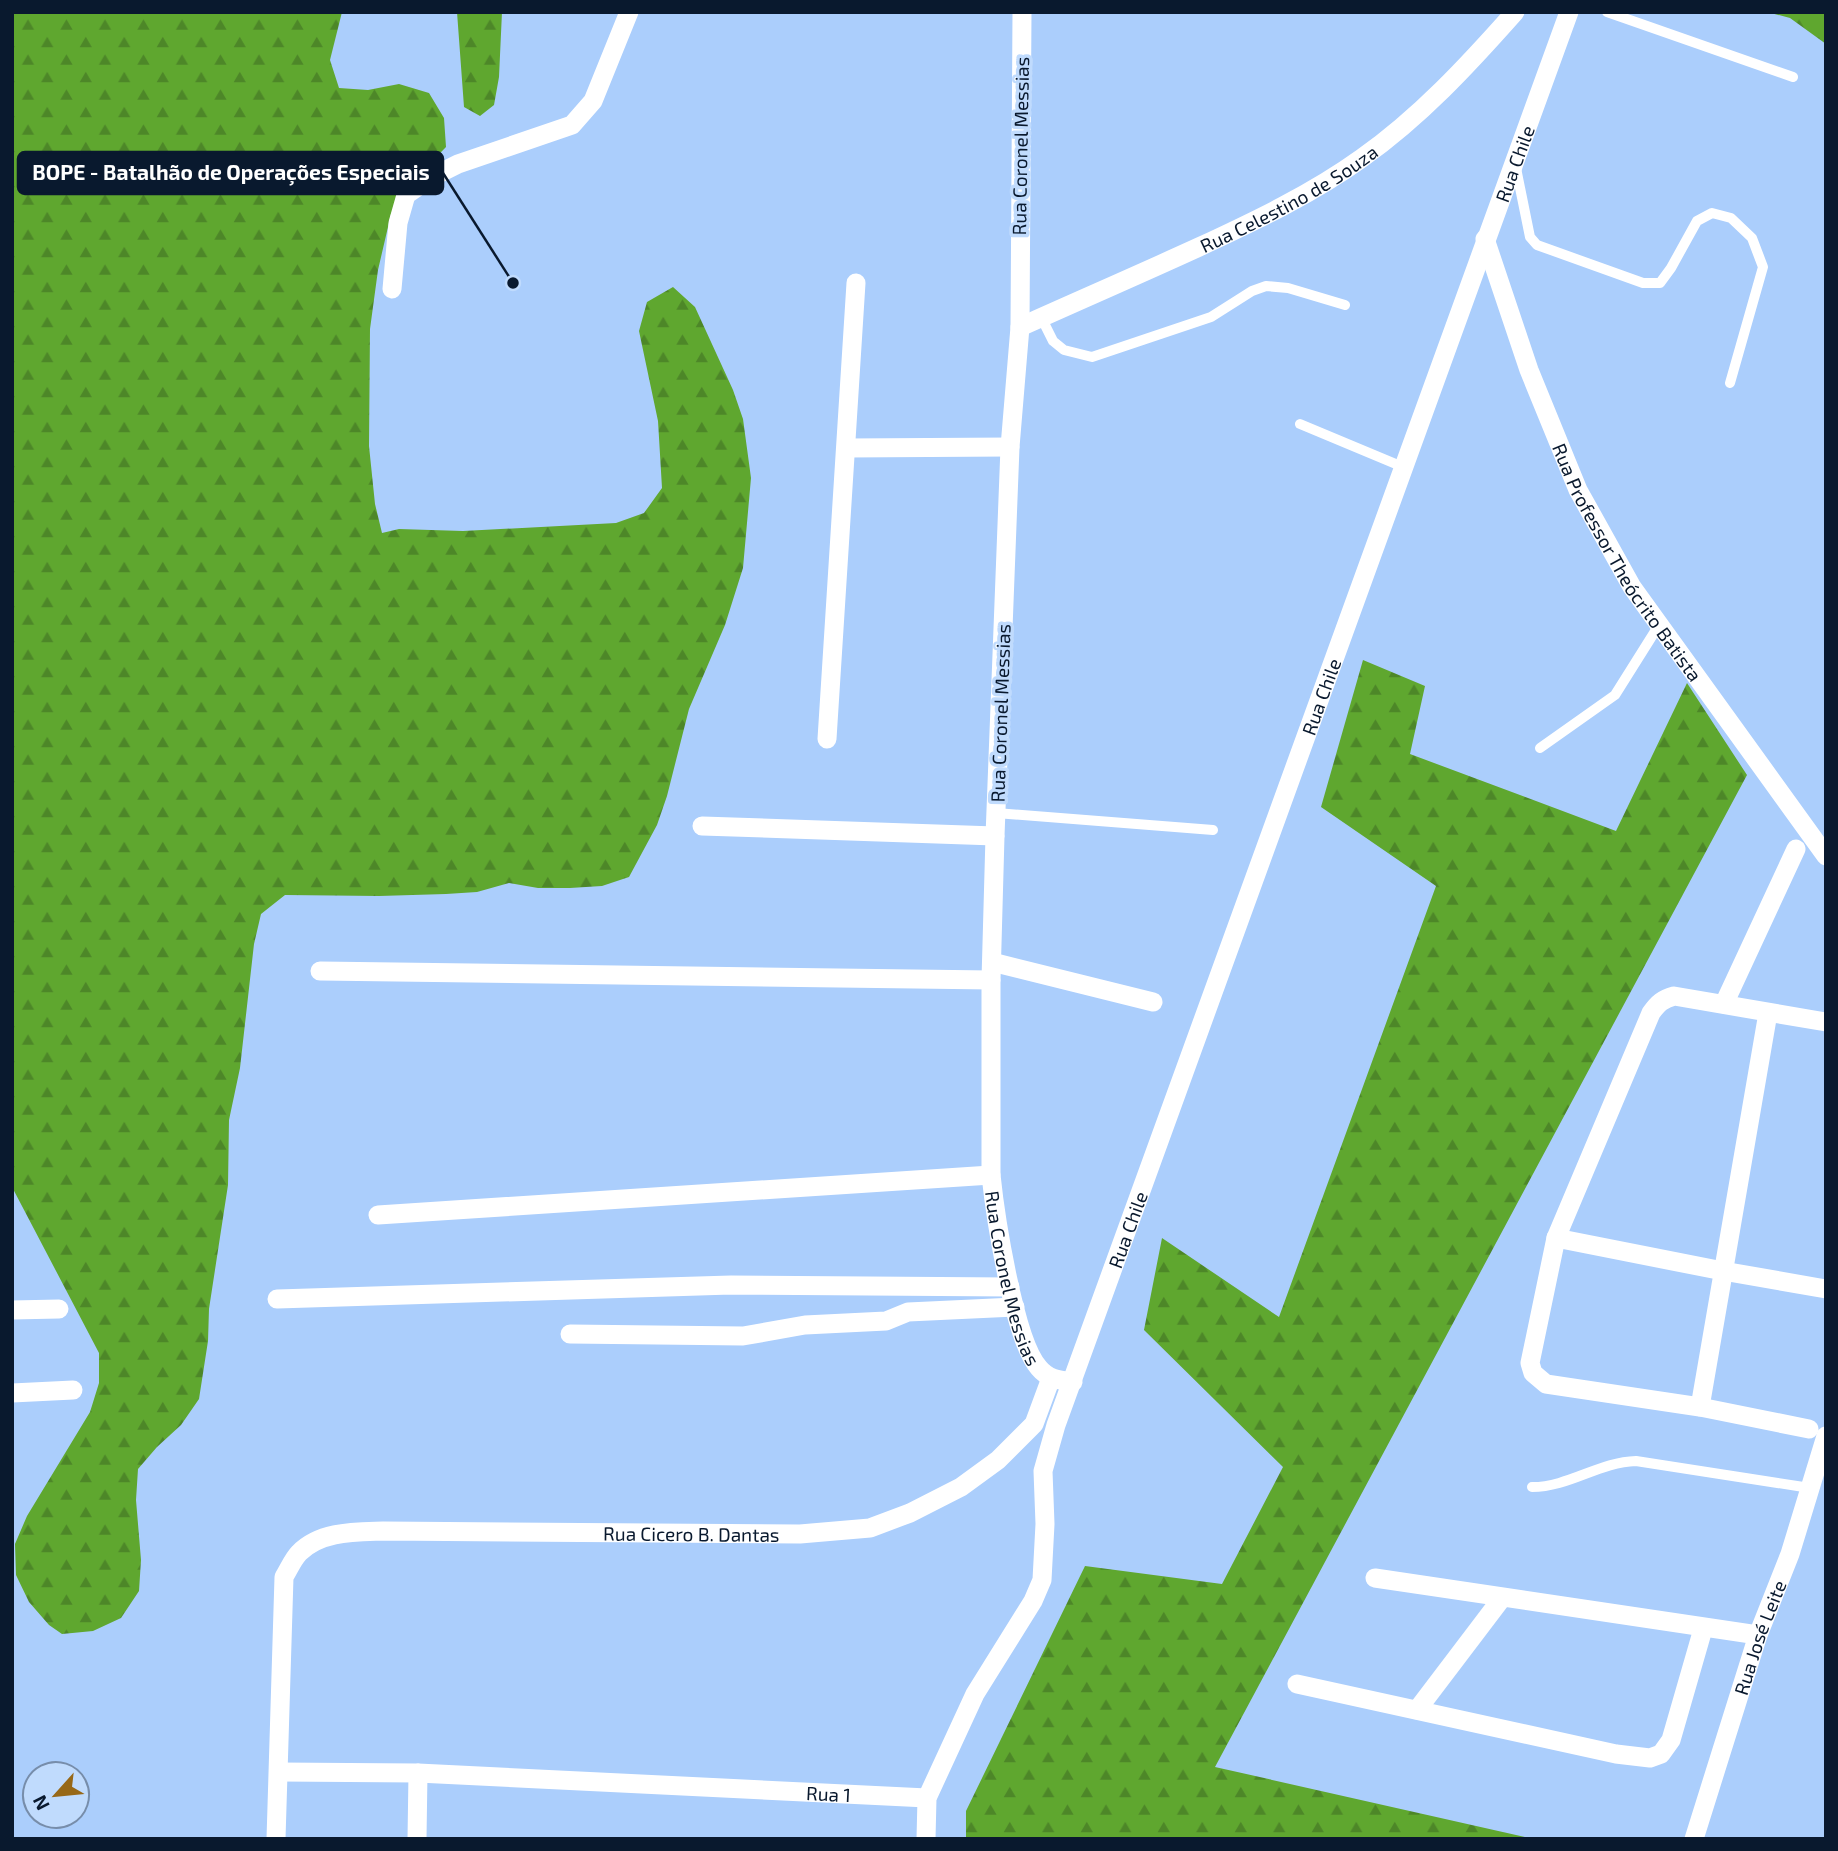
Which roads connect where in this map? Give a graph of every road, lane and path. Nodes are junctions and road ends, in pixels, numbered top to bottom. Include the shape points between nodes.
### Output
1 (629, 12) edge
2 (1022, 12) edge
3 (1515, 12) edge
4 (1569, 12) edge
5 (1607, 12) edge
6 (1793, 76) dead end
7 (1514, 160) junction
8 (1485, 239) junction
9 (856, 283) dead end
10 (392, 289) dead end
11 (1345, 305) dead end
12 (1041, 317) junction
13 (1020, 327) junction
14 (1730, 383) dead end
15 (1300, 424) dead end
16 (1010, 447) junction
17 (847, 449) junction
18 (1402, 467) junction
19 (1659, 625) junction
20 (827, 739) dead end
21 (1540, 748) dead end
22 (996, 813) junction
23 (702, 826) dead end
24 (1213, 830) dead end
25 (995, 836) junction
26 (1796, 849) dead end
27 (1826, 856) edge
28 (320, 971) dead end
29 (992, 971) junction
30 (1153, 1002) dead end
31 (1724, 1004) junction
32 (1768, 1013) junction
33 (1826, 1022) edge
34 (991, 1175) junction
35 (378, 1215) dead end
36 (1556, 1238) junction
37 (1723, 1272) junction
38 (1010, 1287) junction
39 (1826, 1289) edge
40 (277, 1299) dead end
41 (1016, 1307) junction
42 (59, 1309) dead end
43 (12, 1310) edge
44 (570, 1334) dead end
45 (1051, 1378) junction
46 (1073, 1381) junction
47 (73, 1390) dead end
48 (12, 1393) edge
49 (1700, 1407) junction
50 (1818, 1432) edge
51 (1532, 1487) dead end
52 (1810, 1488) junction
53 (1375, 1578) dead end
54 (1502, 1598) junction
55 (1703, 1629) junction
56 (1758, 1635) junction
57 (1297, 1684) dead end
58 (1417, 1710) junction
59 (279, 1772) junction
60 (418, 1773) junction
61 (927, 1798) junction
62 (276, 1839) edge
63 (417, 1839) edge
64 (926, 1839) edge
65 (1694, 1839) edge

1 - 10 street via 593,101 572,125 458,164 406,195 398,223
2 - 13 street, Rua Coronel Messias
3 - 12 street, Rua Celestino de Souza via 1453,81 1352,165 1248,224
4 - 7 street, Rua Chile
5 - 6 lane
7 - 8 street, Rua Chile
7 - 14 lane via 1530,237 1537,245 1643,283 1660,283 1697,221 1712,213 1731,218 1752,238 1763,267
8 - 18 street, Rua Chile
8 - 19 street, Rua Professor Theócrito Batista via 1529,370 1578,490 1632,587
9 - 17 street
11 - 12 lane via 1266,286 1211,317 1092,357 1064,350 1053,341
12 - 13 street, Rua Celestino de Souza
13 - 16 street, Rua Coronel Messias
15 - 18 lane
16 - 17 street
16 - 22 street, Rua Coronel Messias
17 - 20 street
18 - 46 street, Rua Chile
19 - 21 lane via 1615,695
19 - 27 street, Rua Professor Theócrito Batista
22 - 24 lane
22 - 25 street, Rua Coronel Messias
23 - 25 street
25 - 29 street, Rua Coronel Messias
26 - 31 street
28 - 29 street
29 - 30 street
29 - 34 street, Rua Coronel Messias
31 - 32 street
31 - 36 street via 1674,996 1658,1003
32 - 33 street
32 - 37 street
34 - 35 street
34 - 38 street, Rua Coronel Messias
36 - 37 street
36 - 49 street via 1530,1363 1533,1373 1546,1384
37 - 39 street
37 - 49 street
38 - 40 street via 731,1285
38 - 41 street, Rua Coronel Messias
41 - 44 street via 908,1312 886,1321 805,1325 743,1336
41 - 45 street, Rua Coronel Messias via 1025,1346
42 - 43 street
45 - 46 street, Rua Coronel Messias
45 - 59 street, Rua Cicero B. Dantas via 1034,1424 998,1460 961,1487 870,1528 800,1534 345,1532 315,1541 298,1553 284,1577
46 - 61 street via 1043,1471 1042,1580 975,1695
47 - 48 street
49 - 50 street
50 - 52 street, Rua José Leite
51 - 52 lane via 1552,1487 1620,1461 1636,1461
52 - 56 street, Rua José Leite
53 - 54 street
54 - 55 street
54 - 58 street
55 - 56 street
55 - 58 street via 1671,1740 1661,1754 1650,1758
56 - 65 street, Rua José Leite
57 - 58 street
59 - 60 street, Rua 1
59 - 62 street
60 - 61 street, Rua 1
60 - 63 street
61 - 64 street

